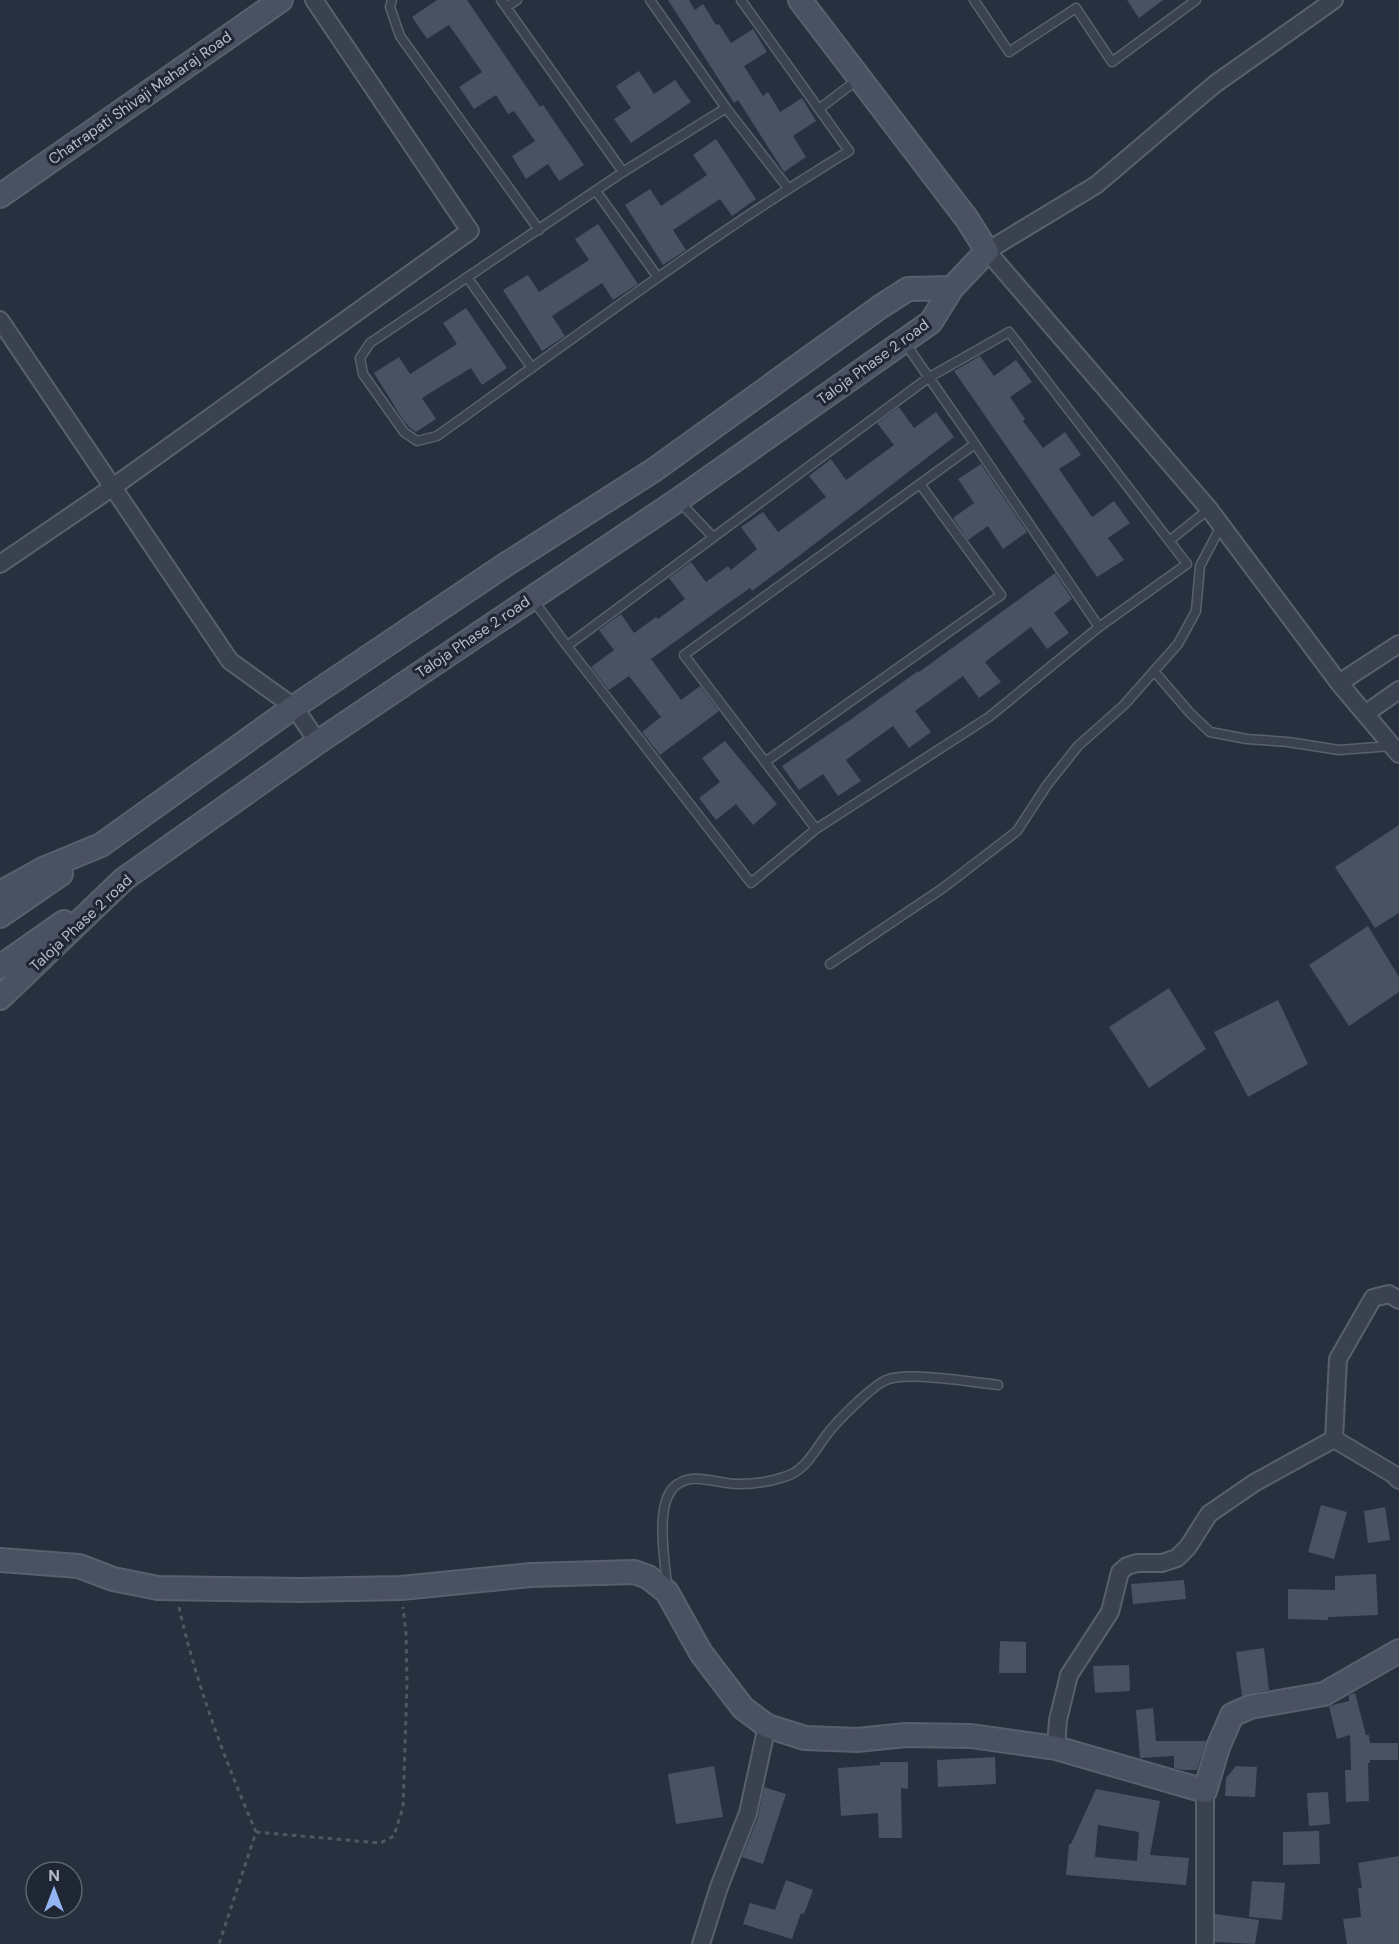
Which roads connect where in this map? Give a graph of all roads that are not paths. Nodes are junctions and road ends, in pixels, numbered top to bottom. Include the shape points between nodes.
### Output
1 (281, 0) edge
2 (314, 0) edge
3 (392, 0) edge
4 (517, 0) edge
5 (650, 0) edge
6 (741, 0) edge
7 (800, 0) edge
8 (974, 0) edge
9 (1196, 0) edge
10 (1334, 0) edge
11 (504, 4) edge
12 (860, 78) junction
13 (726, 108) junction
14 (819, 109) junction
15 (623, 172) junction
16 (788, 188) junction
17 (596, 191) junction
18 (0, 196) edge
19 (539, 230) junction
20 (987, 251) junction
21 (657, 276) junction
22 (467, 277) junction
23 (952, 288) junction
24 (0, 320) edge
25 (904, 341) junction
26 (532, 368) junction
27 (928, 378) junction
28 (975, 444) junction
29 (921, 484) junction
30 (113, 487) junction
31 (678, 500) junction
32 (1209, 510) junction
33 (1221, 526) junction
34 (713, 537) junction
35 (1169, 541) junction
36 (0, 564) edge
37 (531, 598) junction
38 (1099, 627) junction
39 (1399, 644) edge
40 (567, 646) junction
41 (1154, 671) junction
42 (1339, 683) junction
43 (1399, 690) edge
44 (294, 707) junction
45 (1365, 714) junction
46 (318, 742) junction
47 (1396, 750) edge
48 (765, 762) junction
49 (816, 829) junction
50 (101, 845) junction
51 (124, 879) junction
52 (0, 893) edge
53 (0, 916) edge
54 (830, 964) dead end
55 (0, 967) edge
56 (0, 998) edge
57 (1399, 1300) edge
58 (998, 1385) dead end
59 (1334, 1439) junction
60 (1399, 1480) edge
61 (0, 1560) edge
62 (668, 1592) junction
63 (1399, 1651) edge
64 (767, 1726) junction
65 (1056, 1748) junction
66 (1205, 1791) junction
67 (701, 1944) edge
68 (1205, 1944) edge

1 - 18 street, Chatrapati Shivaji Maharaj Road
2 - 30 street via 470,231
3 - 19 lane via 390,7 400,36
4 - 11 lane
5 - 13 lane
6 - 14 lane
7 - 12 street
8 - 9 lane via 1009,52 1076,8 1112,62
10 - 20 street via 1215,84 1096,185
11 - 15 lane
12 - 14 lane
12 - 20 street
13 - 15 lane
13 - 16 lane
14 - 16 lane via 849,151
15 - 17 lane
16 - 21 lane
17 - 19 lane
17 - 21 lane
19 - 22 lane
20 - 23 street, Taloja Phase 2 road
20 - 32 street
21 - 26 lane
22 - 26 lane
22 - 26 lane via 370,343 360,358 363,374 397,423 417,441 437,436
23 - 25 street, Taloja Phase 2 road via 931,322
23 - 44 street via 908,289 654,470
24 - 30 street
25 - 27 lane
25 - 31 street, Taloja Phase 2 road
27 - 28 lane
27 - 34 lane
27 - 35 lane via 1009,332
28 - 29 lane
28 - 38 lane
29 - 48 lane via 1001,595
29 - 48 lane via 684,655
30 - 36 street
30 - 44 street via 230,661
31 - 34 lane
31 - 37 street, Taloja Phase 2 road
32 - 33 street
32 - 35 lane
33 - 41 lane via 1200,566 1196,611 1178,644
33 - 42 street
34 - 40 lane
35 - 38 lane via 1187,564
37 - 40 lane
37 - 46 street, Taloja Phase 2 road
38 - 49 lane via 989,717
39 - 42 street
40 - 49 lane via 751,883
41 - 47 lane via 1210,732 1339,750
41 - 54 lane via 1124,705 1078,746 1017,831 943,888
42 - 45 street
43 - 45 street
44 - 46 street
44 - 50 street
45 - 47 street
46 - 51 street, Taloja Phase 2 road
48 - 49 lane
50 - 52 street via 43,869
50 - 53 street
51 - 55 street
51 - 56 street, Taloja Phase 2 road
57 - 59 street via 1389,1294 1373,1298 1338,1359
58 - 62 lane via 892,1378 879,1382 829,1432 806,1464 790,1476 736,1485 711,1479 683,1481 672,1488 665,1504
59 - 60 street
59 - 65 street via 1254,1483 1209,1514 1177,1558 1162,1563 1137,1563 1120,1572 1110,1612 1069,1675
61 - 62 street via 79,1566 113,1579 158,1588 401,1588 531,1575 634,1572
62 - 64 street via 708,1662 742,1708
63 - 66 street via 1324,1694 1250,1707 1232,1715
64 - 65 street via 805,1738 971,1736
64 - 67 street via 748,1814
65 - 66 street
66 - 68 street

